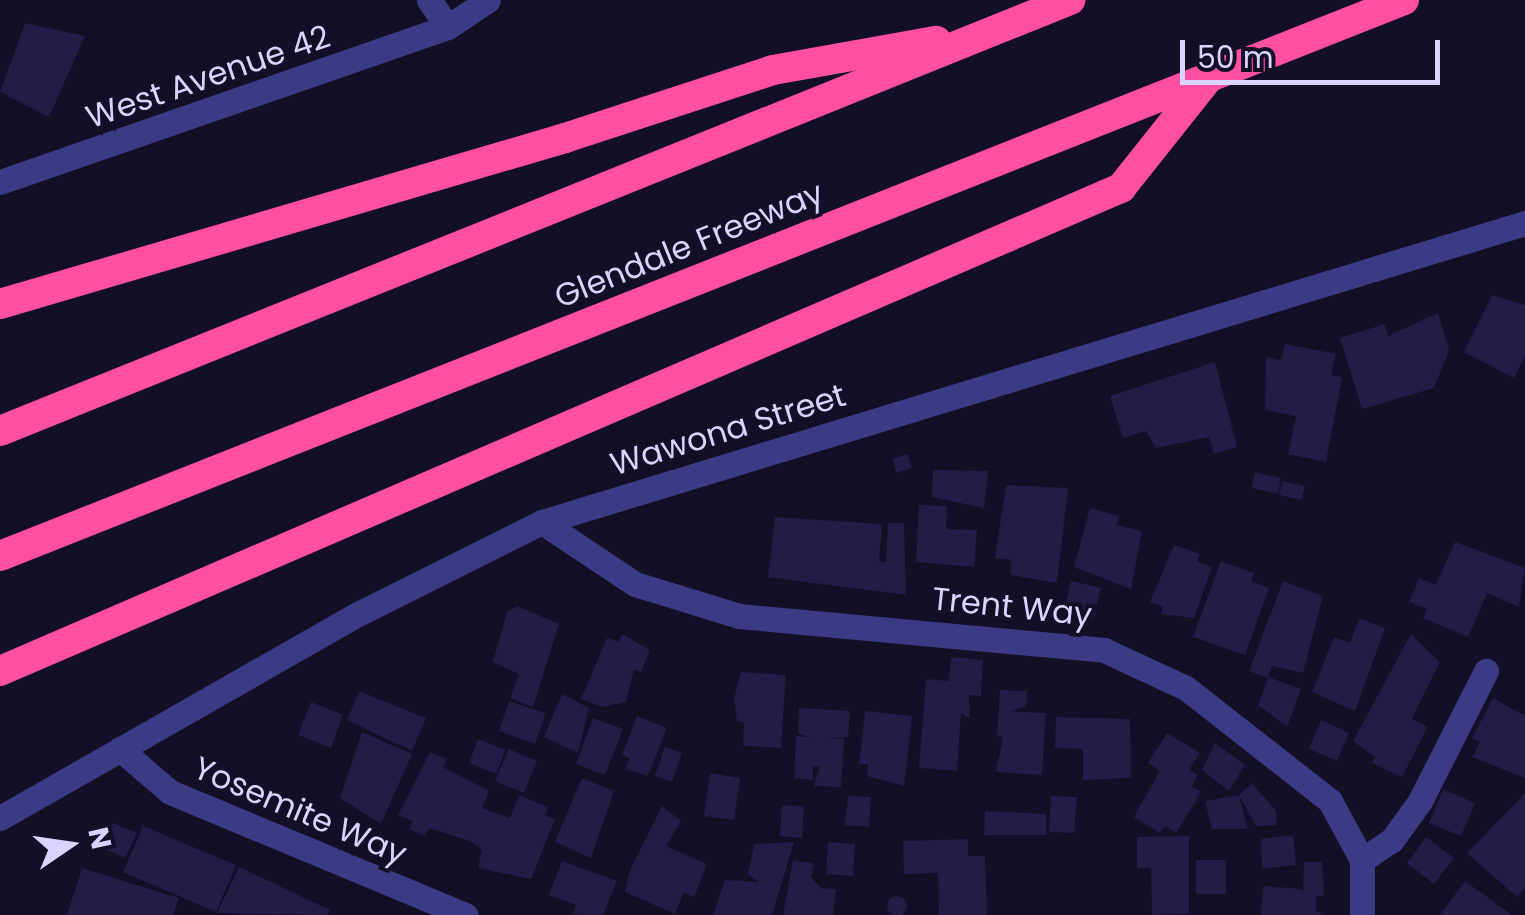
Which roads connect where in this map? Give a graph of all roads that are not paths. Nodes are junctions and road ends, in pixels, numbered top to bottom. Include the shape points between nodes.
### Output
1 (429, 0) edge
2 (488, 0) edge
3 (1070, 0) edge
4 (1404, 0) edge
5 (448, 27) junction
6 (998, 30) junction
7 (1210, 77) junction
8 (0, 182) edge
9 (1521, 228) edge
10 (0, 304) edge
11 (0, 431) edge
12 (542, 522) junction
13 (0, 556) edge
14 (0, 671) edge
15 (1486, 671) dead end
16 (120, 749) junction
17 (0, 818) edge
18 (1362, 860) junction
19 (465, 915) edge
20 (1362, 915) edge

1 - 5 street
2 - 5 street, West Avenue 42
3 - 6 highway
4 - 7 highway, Glendale Freeway
5 - 8 street, West Avenue 42
6 - 10 highway via 773,70
6 - 11 highway
7 - 13 highway, Glendale Freeway
7 - 14 highway via 1121,188
9 - 12 street, Wawona Street
12 - 16 street, Wawona Street via 360,613
12 - 18 street, Trent Way via 635,584 739,616 1104,650 1186,688 1255,738 1330,801
15 - 18 street via 1420,801 1392,840
16 - 17 street, Wawona Street
16 - 19 street, Yosemite Way via 170,792
18 - 20 street, Trent Way

